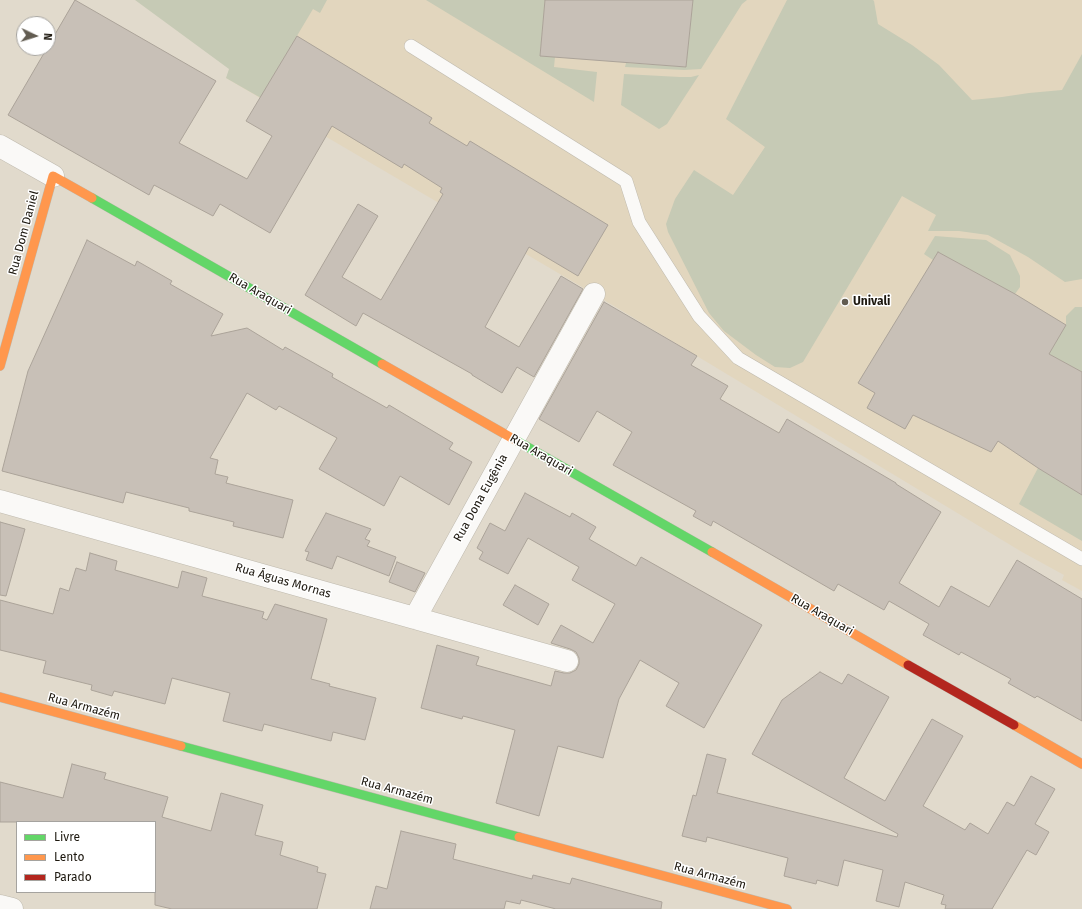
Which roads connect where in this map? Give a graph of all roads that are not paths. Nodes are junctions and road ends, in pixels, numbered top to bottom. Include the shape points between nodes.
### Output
1 (411, 46) dead end
2 (0, 146) edge
3 (53, 176) junction
4 (594, 294) dead end
5 (3, 340) edge
6 (0, 366) edge
7 (514, 439) junction
8 (0, 501) edge
9 (1082, 559) edge
10 (415, 618) junction
11 (567, 661) dead end
12 (0, 697) edge
13 (1082, 764) edge
14 (0, 906) edge
15 (12, 909) edge
16 (787, 909) edge

1 - 9 lane via 626,181 638,222 699,316 738,358
2 - 3 street, Rua Araquari
3 - 5 street, Rua Dom Daniel
3 - 7 street, Rua Araquari
4 - 7 street, Rua Dona Eugênia
5 - 6 street, Rua Dom Daniel
7 - 10 street, Rua Dona Eugênia
7 - 13 street, Rua Araquari
8 - 10 street, Rua Águas Mornas
10 - 11 street, Rua Águas Mornas
12 - 16 street, Rua Armazém
14 - 15 street

